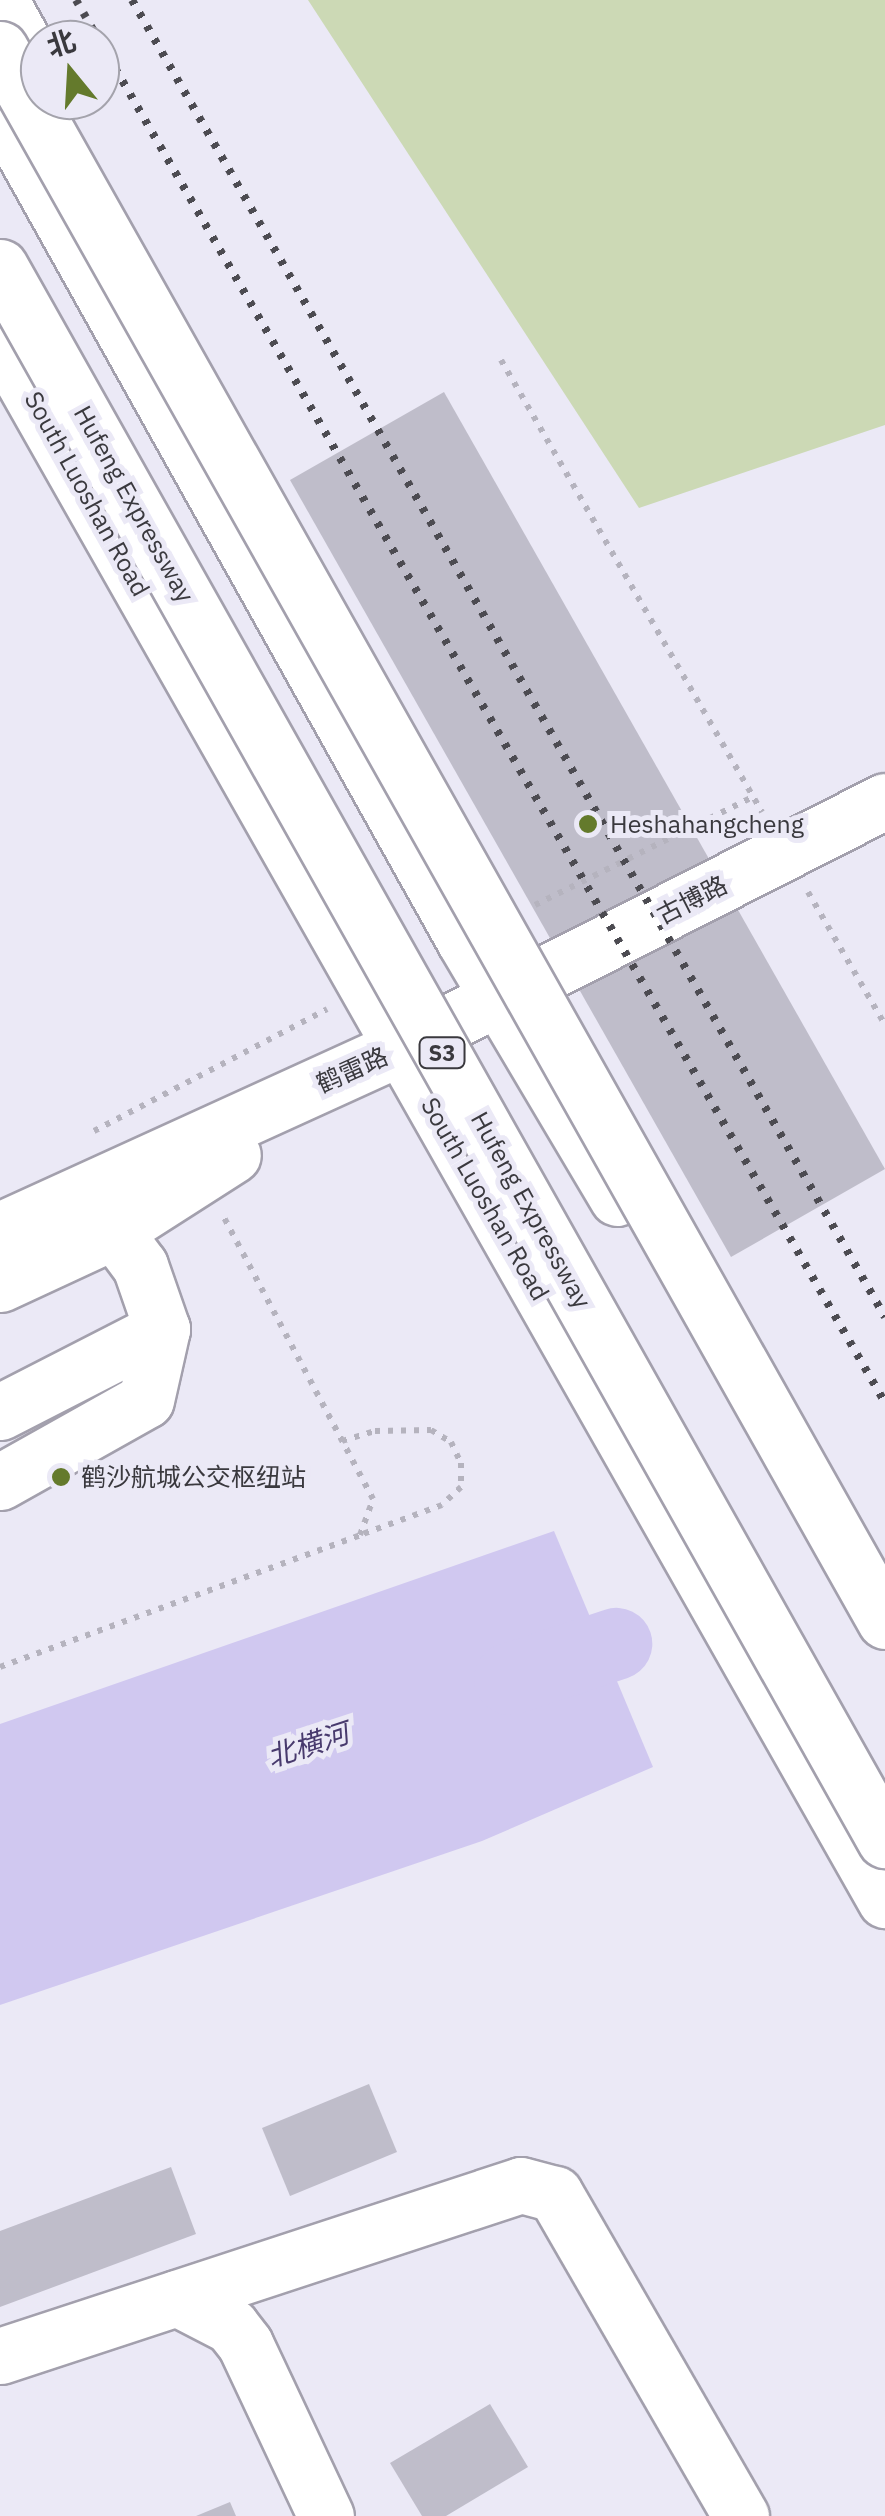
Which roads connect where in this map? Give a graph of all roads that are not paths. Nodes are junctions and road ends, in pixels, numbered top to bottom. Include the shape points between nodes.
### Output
1 (0, 0) edge
2 (20, 36) edge
3 (0, 49) edge
4 (0, 110) edge
5 (67, 120) edge
6 (0, 267) edge
7 (0, 340) edge
8 (225, 512) junction
9 (885, 801) edge
10 (498, 998) junction
11 (397, 1049) junction
12 (100, 1212) junction
13 (0, 1230) edge
14 (0, 1284) edge
15 (162, 1329) junction
16 (0, 1412) edge
17 (0, 1482) edge
18 (885, 1621) edge
19 (885, 1653) edge
20 (885, 1840) edge
21 (885, 1900) edge
22 (177, 2298) junction
23 (0, 2356) edge
24 (326, 2516) edge
25 (740, 2516) edge

1 - 2 main road
3 - 18 main road, bridge
4 - 8 main road
5 - 8 main road via 193,346
6 - 20 main road, Hufeng Expressway / S3, bridge
7 - 11 main road, South Luoshan Road
8 - 10 main road
9 - 10 main road, 古博路
10 - 11 main road, 古博路
10 - 19 main road
11 - 12 main road, 鹤雷路
11 - 12 main road, 鹤雷路 via 202,1175
11 - 21 main road, South Luoshan Road
12 - 13 main road, 鹤雷路
12 - 14 main road, 鹤雷路
12 - 15 main road via 140,1266
15 - 16 main road
15 - 17 main road via 146,1400
22 - 23 main road
22 - 24 main road via 230,2326 245,2344
22 - 25 main road via 521,2185 556,2194

